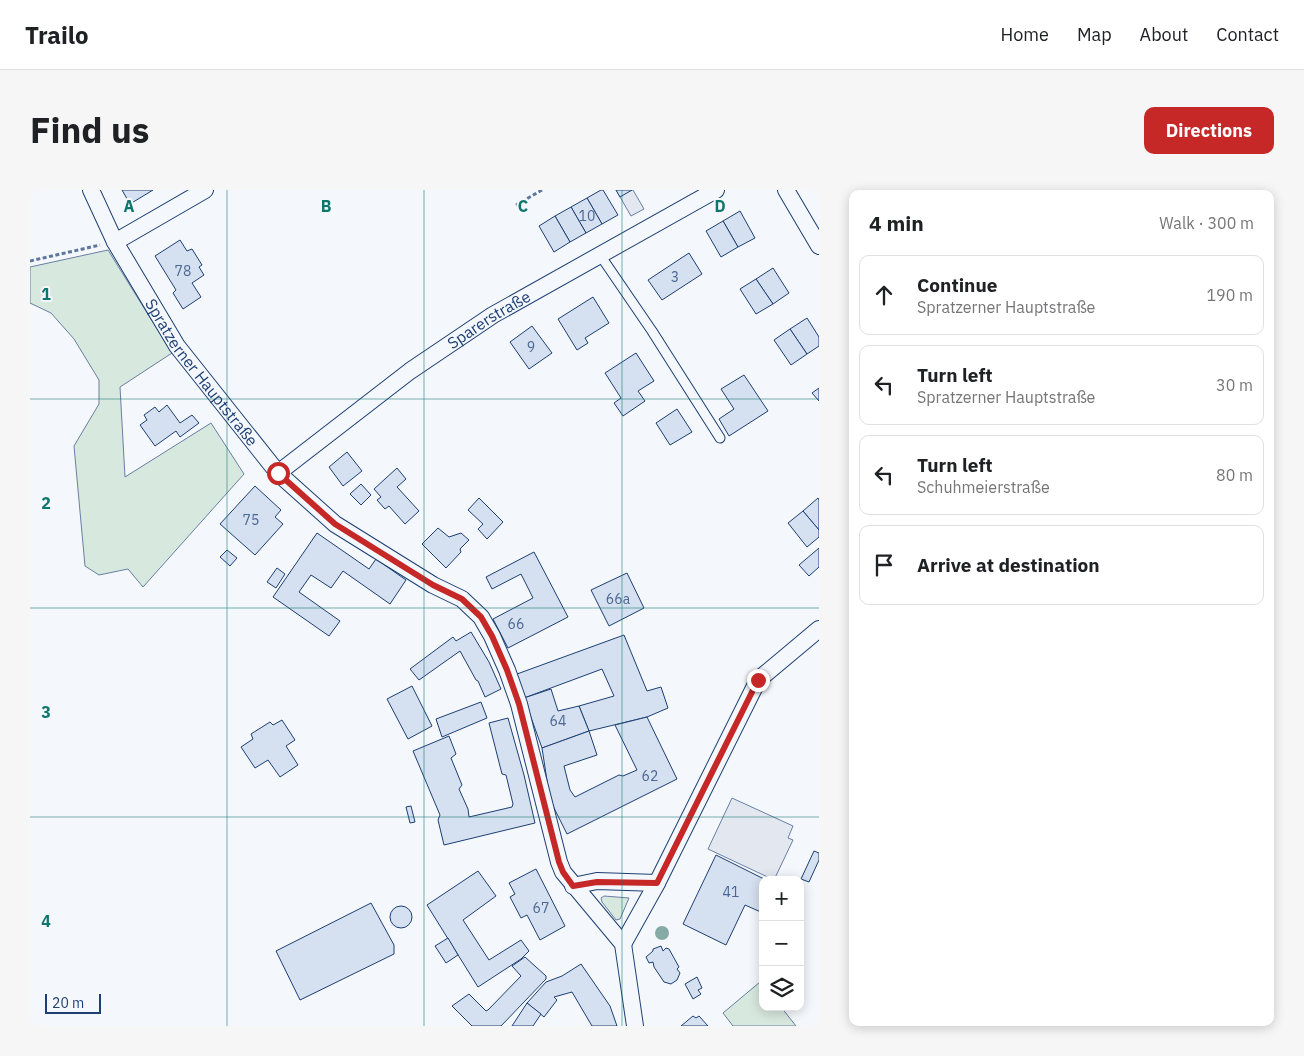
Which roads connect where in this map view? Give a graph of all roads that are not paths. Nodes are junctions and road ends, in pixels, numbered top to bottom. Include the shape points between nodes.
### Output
1 (91, 190) edge
2 (205, 190) edge
3 (716, 190) edge
4 (786, 190) edge
5 (115, 242) junction
6 (819, 246) edge
7 (600, 255) junction
8 (720, 438) dead end
9 (278, 473) junction
10 (819, 629) edge
11 (657, 883) junction
12 (573, 886) junction
13 (623, 944) junction
14 (636, 1026) edge

1 - 5 street, Spratzerner Hauptstraße
2 - 5 street
3 - 7 street, Sparerstraße
4 - 6 street
5 - 9 street, Spratzerner Hauptstraße via 177,346
7 - 8 lane
7 - 9 street, Sparerstraße via 446,345
9 - 12 street, Spratzerner Hauptstraße via 335,524 433,585 462,599 481,617 507,670 519,704 559,862
10 - 11 street via 758,680
11 - 12 street via 597,882
11 - 13 street
12 - 13 street, Spratzerner Hauptstraße
13 - 14 street

